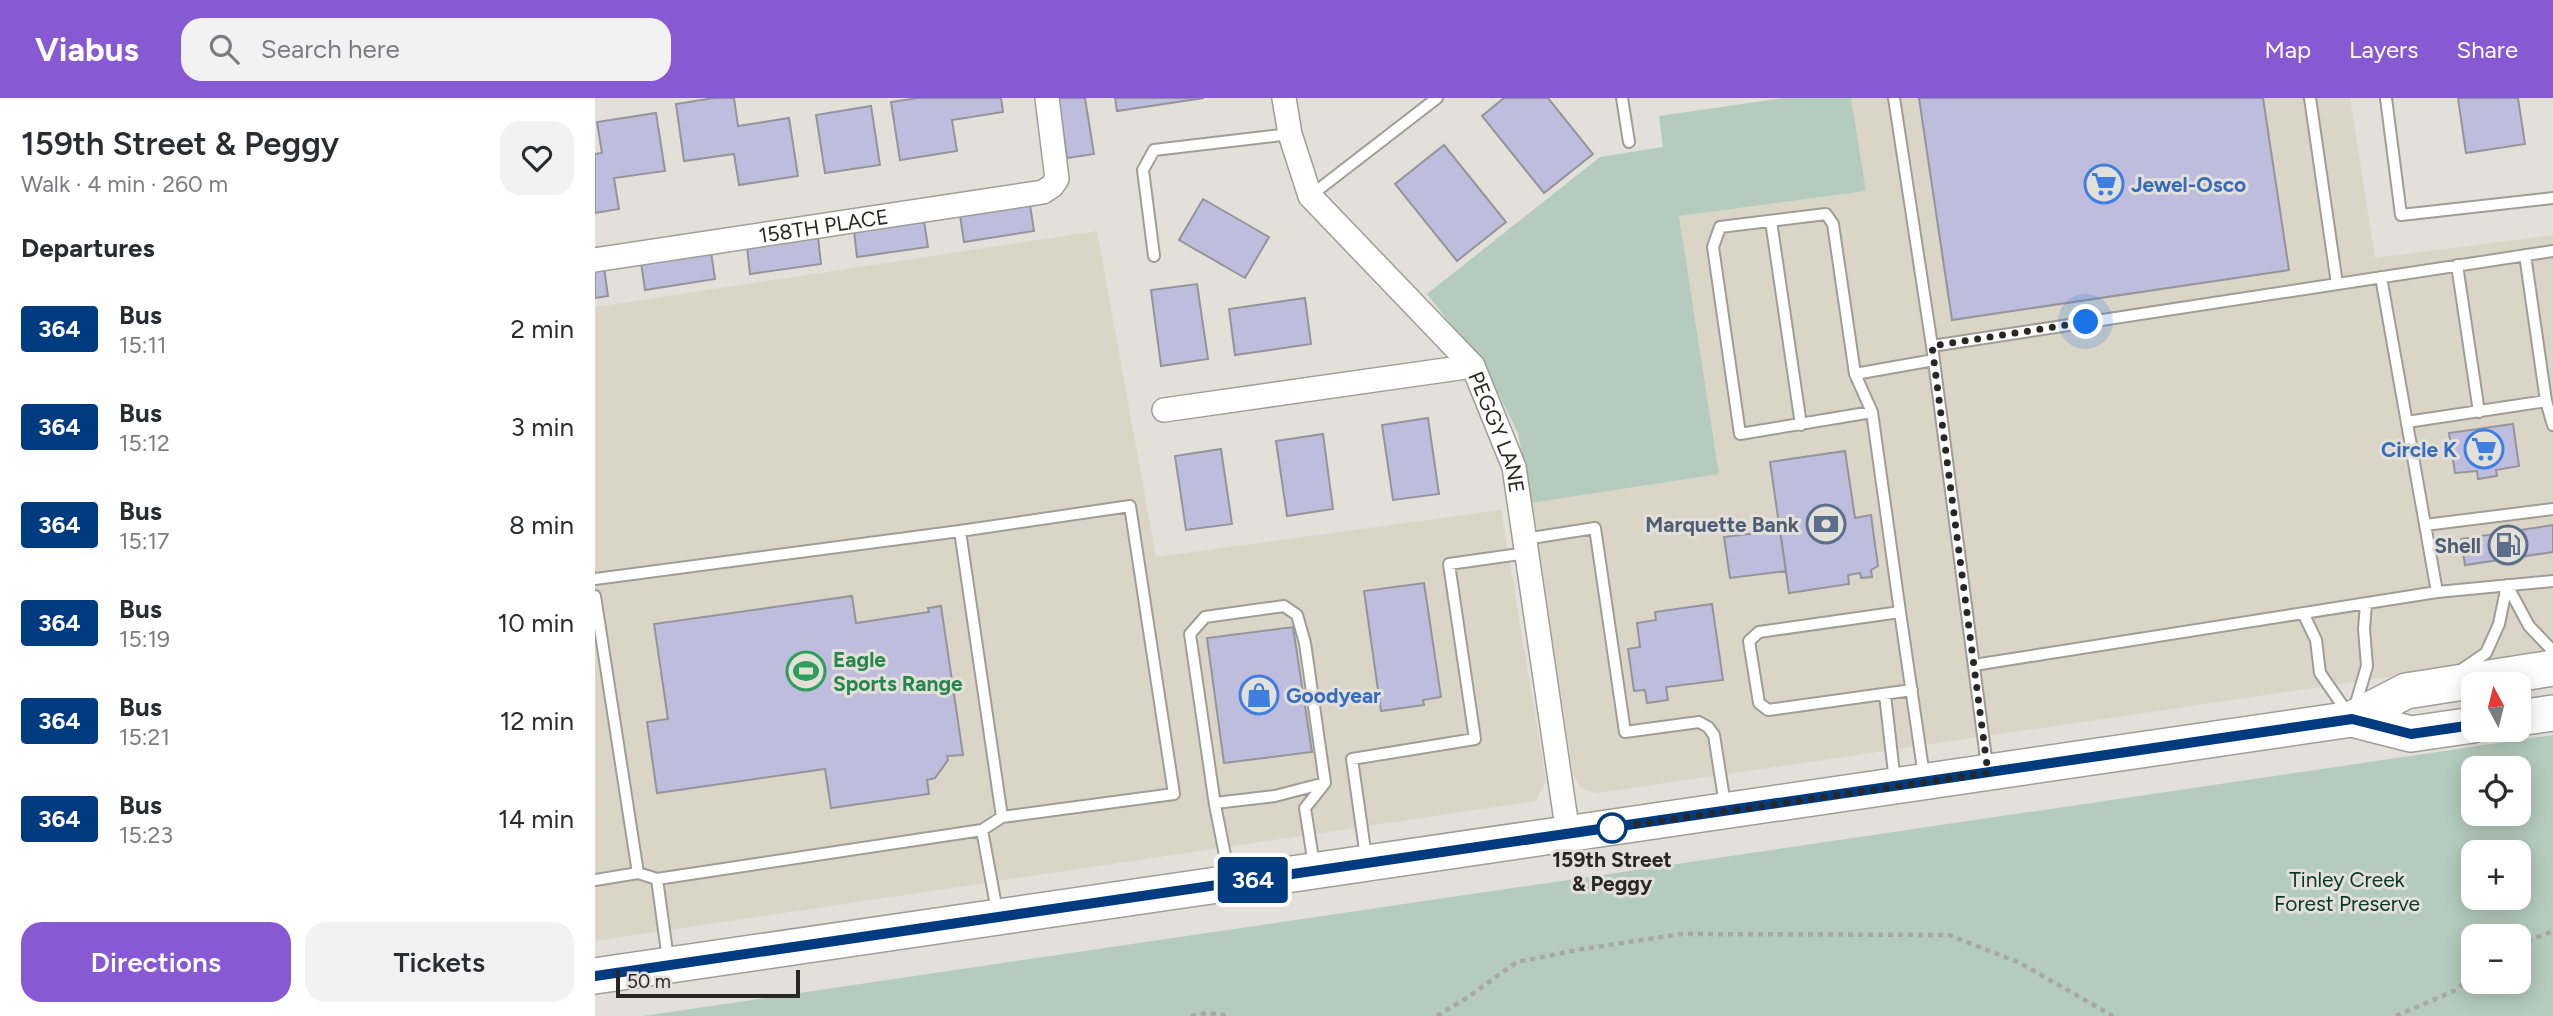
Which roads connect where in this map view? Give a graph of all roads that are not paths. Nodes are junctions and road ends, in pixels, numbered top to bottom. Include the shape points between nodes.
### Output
1 (1047, 98) edge
2 (1285, 98) edge
3 (1437, 98) edge
4 (1622, 98) edge
5 (1894, 98) edge
6 (2310, 98) edge
7 (2386, 98) edge
8 (1290, 134) junction
9 (1629, 142) dead end
10 (1310, 196) junction
11 (2553, 198) edge
12 (1771, 221) junction
13 (2553, 251) edge
14 (2525, 255) junction
15 (1154, 256) dead end
16 (595, 260) edge
17 (2457, 265) junction
18 (2381, 277) junction
19 (2337, 284) junction
20 (1932, 346) junction
21 (1934, 360) junction
22 (1473, 366) junction
23 (1855, 374) junction
24 (2546, 401) junction
25 (1164, 410) dead end
26 (1872, 412) junction
27 (2479, 412) junction
28 (2407, 422) junction
29 (1801, 425) junction
30 (2553, 425) edge
31 (2553, 509) edge
32 (2425, 525) junction
33 (960, 531) junction
34 (1526, 546) junction
35 (595, 579) edge
36 (2553, 580) edge
37 (2507, 585) junction
38 (2438, 592) junction
39 (595, 596) edge
40 (2366, 604) junction
41 (1900, 612) junction
42 (2304, 615) junction
43 (2553, 651) edge
44 (1974, 665) junction
45 (2553, 668) edge
46 (2440, 685) junction
47 (1912, 690) junction
48 (1885, 695) junction
49 (2553, 713) edge
50 (2531, 716) edge
51 (2352, 719) junction
52 (2461, 727) edge
53 (1988, 773) junction
54 (1325, 783) junction
55 (1910, 784) junction
56 (1215, 803) junction
57 (1726, 811) junction
58 (1003, 817) junction
59 (982, 830) junction
60 (1568, 834) junction
61 (1367, 863) junction
62 (1315, 871) junction
63 (638, 873) junction
64 (657, 879) junction
65 (595, 880) edge
66 (1230, 883) junction
67 (998, 917) junction
68 (668, 966) junction
69 (595, 976) edge

1 - 16 street, 158TH PLACE via 1058,169 1057,179 1043,192
2 - 8 street, PEGGY LANE
3 - 10 lane
4 - 9 lane
5 - 20 lane
6 - 19 lane
7 - 11 lane via 2401,215
8 - 10 street, PEGGY LANE
8 - 15 lane via 1154,150 1143,170
10 - 22 street, PEGGY LANE
12 - 23 lane via 1826,214 1833,224
12 - 29 lane
12 - 29 lane via 1720,227 1713,247 1740,433
13 - 14 lane
14 - 17 lane
14 - 24 lane
17 - 18 lane
17 - 27 lane
18 - 19 lane
18 - 28 lane
19 - 20 lane
20 - 21 lane
21 - 23 lane
21 - 44 lane
22 - 25 street
22 - 34 street, PEGGY LANE via 1514,467
23 - 26 lane
24 - 27 lane
24 - 30 lane
26 - 29 lane
26 - 41 lane
27 - 28 lane
28 - 32 lane
31 - 32 lane
32 - 38 lane
33 - 35 lane
33 - 58 lane
33 - 58 lane via 1129,506 1174,794
34 - 57 lane via 1595,528 1625,732 1699,722 1708,727 1714,735
34 - 60 street, PEGGY LANE
34 - 61 lane via 1449,564 1475,739 1352,759
36 - 37 lane
37 - 38 lane
37 - 43 lane via 2529,626
37 - 46 lane via 2499,624 2486,653
38 - 40 lane
39 - 63 lane
40 - 42 lane
40 - 51 lane via 2367,666
41 - 47 lane
41 - 48 lane via 1759,632 1749,641 1759,703 1768,710
42 - 44 lane
42 - 51 lane via 2316,640 2320,673
44 - 53 lane
45 - 46 main road
46 - 51 main road via 2406,691
47 - 48 lane
47 - 55 lane
48 - 55 lane
49 - 50 main road
51 - 52 main road via 2411,734
51 - 53 main road
53 - 55 main road
54 - 56 lane via 1275,796
54 - 56 lane via 1297,615 1284,606 1205,617 1190,634
54 - 62 lane via 1305,808
55 - 57 main road
56 - 66 lane
57 - 60 main road
58 - 59 lane
59 - 64 lane
59 - 67 lane
60 - 61 main road
61 - 62 main road
62 - 66 main road
63 - 64 lane
63 - 65 lane
64 - 68 lane
66 - 67 main road
67 - 68 main road
68 - 69 main road

